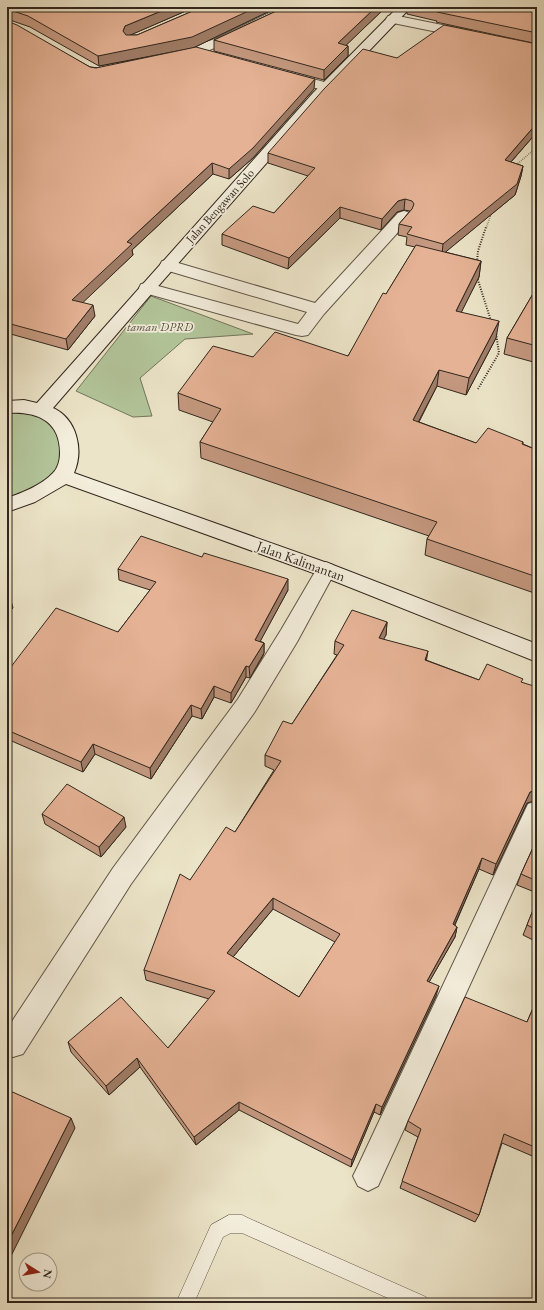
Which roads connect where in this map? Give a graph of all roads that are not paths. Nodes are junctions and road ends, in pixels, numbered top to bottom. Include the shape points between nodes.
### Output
1 (292, 7) edge
2 (405, 7) edge
3 (393, 20) junction
4 (476, 36) edge
5 (197, 52) junction
6 (220, 58) edge
7 (158, 60) edge
8 (273, 73) edge
9 (327, 87) junction
10 (404, 216) edge
11 (168, 265) junction
12 (147, 288) junction
13 (318, 310) junction
14 (7, 407) edge
15 (41, 410) junction
16 (63, 476) junction
17 (7, 505) edge
18 (326, 570) junction
19 (537, 653) edge
20 (537, 811) edge
21 (13, 1044) dead end
22 (368, 1176) dead end
23 (185, 1303) edge
24 (420, 1303) edge

1 - 5 street
2 - 3 street, Jalan Bengawan Solo
3 - 4 street
3 - 9 street, Jalan Bengawan Solo
5 - 6 street
5 - 7 street
8 - 9 street
9 - 11 street, Jalan Bengawan Solo
10 - 13 street
11 - 12 street, Jalan Bengawan Solo
11 - 13 street
12 - 13 street via 302,331
12 - 15 street, Jalan Bengawan Solo
14 - 15 street via 24,406
15 - 16 street via 56,418 69,439 70,455
16 - 17 street via 39,492
16 - 18 street, Jalan Kalimantan
18 - 19 street, Jalan Kalimantan
18 - 21 street via 246,706 122,876
20 - 22 street
23 - 24 lane via 217,1231 229,1224 242,1224

